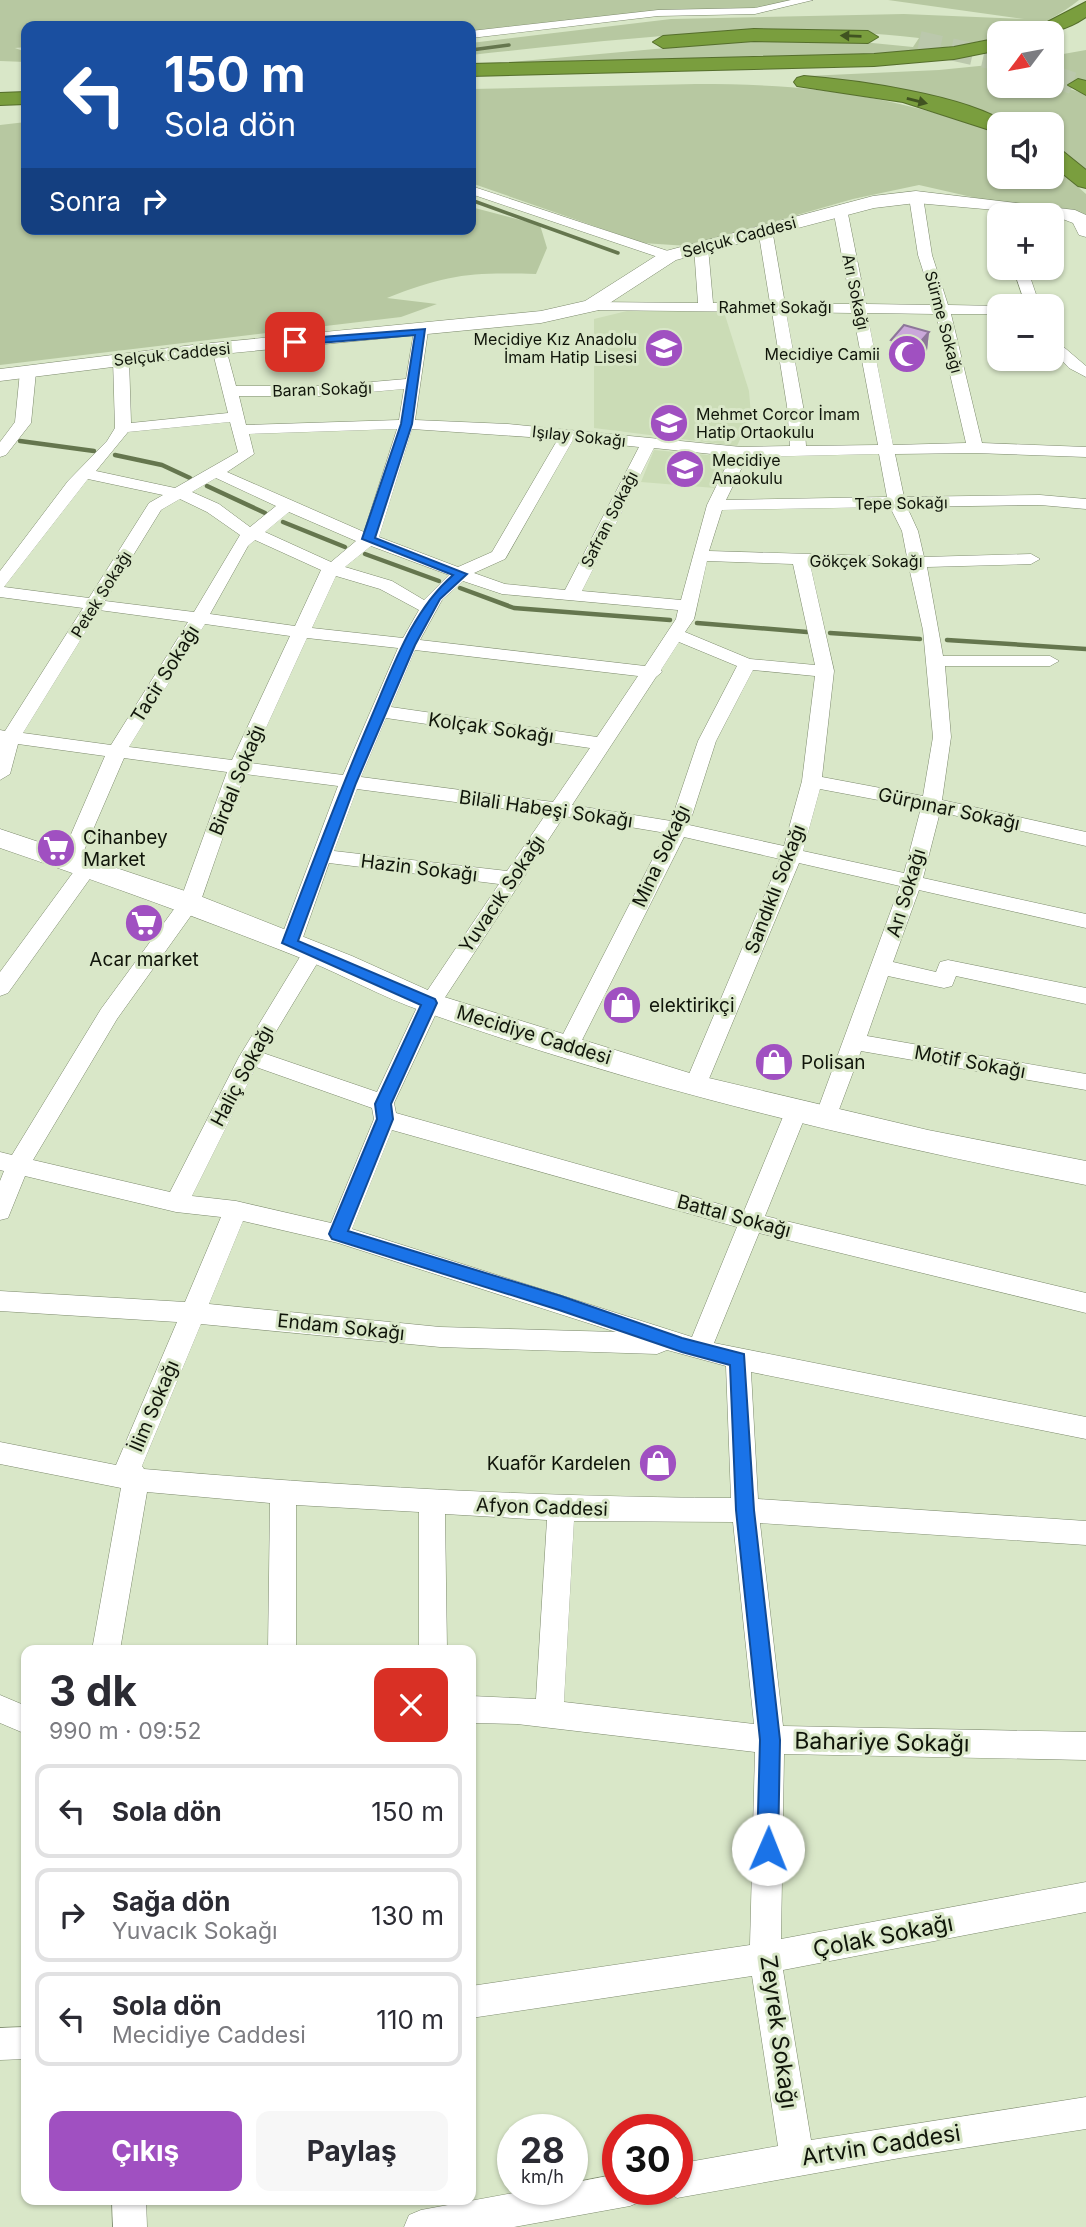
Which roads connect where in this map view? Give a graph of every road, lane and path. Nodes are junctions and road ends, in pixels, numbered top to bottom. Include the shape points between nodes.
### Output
1 (807, 0) edge
2 (1086, 8) edge
3 (1064, 21) edge
4 (476, 34) edge
5 (919, 42) tunnel mouth
6 (645, 43) dead end
7 (617, 46) dead end
8 (987, 46) edge
9 (987, 59) edge
10 (476, 60) edge
11 (476, 70) edge
12 (21, 78) edge
13 (606, 78) junction
14 (0, 79) edge
15 (476, 82) edge
16 (21, 97) edge
17 (0, 99) edge
18 (987, 123) edge
19 (1064, 164) edge
20 (1086, 181) edge
21 (476, 192) edge
22 (916, 197) junction
23 (840, 209) junction
24 (987, 209) edge
25 (765, 229) junction
26 (701, 247) junction
27 (669, 256) junction
28 (592, 306) junction
29 (706, 307) junction
30 (860, 307) junction
31 (779, 308) junction
32 (942, 308) junction
33 (987, 310) edge
34 (421, 331) junction
35 (219, 349) junction
36 (1064, 354) edge
37 (121, 359) junction
38 (28, 372) junction
39 (1086, 372) edge
40 (0, 375) edge
41 (414, 383) junction
42 (230, 391) junction
43 (238, 424) junction
44 (406, 424) junction
45 (123, 428) junction
46 (568, 435) junction
47 (648, 443) junction
48 (975, 447) junction
49 (886, 450) junction
50 (0, 452) edge
51 (741, 452) junction
52 (798, 452) junction
53 (1086, 452) edge
54 (215, 472) junction
55 (85, 473) junction
56 (180, 493) junction
57 (897, 504) junction
58 (1086, 504) edge
59 (287, 505) junction
60 (715, 505) junction
61 (251, 534) junction
62 (368, 539) junction
63 (701, 556) junction
64 (1031, 559) dead end
65 (801, 560) junction
66 (916, 562) junction
67 (332, 569) junction
68 (461, 574) junction
69 (0, 583) edge
70 (0, 592) edge
71 (571, 595) junction
72 (93, 606) junction
73 (688, 606) junction
74 (429, 607) junction
75 (199, 619) junction
76 (303, 632) junction
77 (675, 634) junction
78 (408, 645) junction
79 (935, 660) junction
80 (1051, 660) dead end
81 (747, 664) junction
82 (825, 671) junction
83 (653, 672) junction
84 (380, 711) junction
85 (5, 737) edge
86 (602, 744) junction
87 (117, 751) junction
88 (238, 768) junction
89 (0, 774) edge
90 (812, 781) junction
91 (349, 783) junction
92 (932, 804) junction
93 (559, 809) junction
94 (678, 829) junction
95 (0, 838) edge
96 (1086, 839) edge
97 (792, 855) junction
98 (323, 856) junction
99 (78, 865) junction
100 (514, 879) junction
101 (912, 882) junction
102 (190, 903) junction
103 (1086, 921) edge
104 (301, 948) junction
105 (882, 967) junction
106 (0, 988) edge
107 (1086, 996) edge
108 (429, 1003) junction
109 (855, 1042) junction
110 (568, 1046) junction
111 (250, 1058) junction
112 (1086, 1082) edge
113 (695, 1086) junction
114 (384, 1111) junction
115 (796, 1112) junction
116 (826, 1116) junction
117 (9, 1164) edge
118 (1086, 1173) edge
119 (176, 1203) junction
120 (0, 1210) edge
121 (236, 1210) junction
122 (751, 1222) junction
123 (338, 1234) junction
124 (0, 1301) edge
125 (1086, 1303) edge
126 (195, 1313) junction
127 (691, 1348) junction
128 (738, 1360) junction
129 (1086, 1428) edge
130 (0, 1453) edge
131 (136, 1480) junction
132 (283, 1493) junction
133 (432, 1504) junction
134 (561, 1509) junction
135 (745, 1510) junction
136 (1086, 1532) edge
137 (107, 1645) edge
138 (282, 1645) edge
139 (433, 1645) edge
140 (0, 1709) edge
141 (476, 1710) edge
142 (549, 1714) junction
143 (21, 1718) edge
144 (770, 1740) junction
145 (1086, 1746) edge
146 (1086, 1897) edge
147 (765, 1958) junction
148 (476, 2001) edge
149 (1086, 2113) edge
150 (797, 2159) junction
151 (693, 2178) edge
152 (602, 2194) edge
153 (129, 2205) edge
154 (130, 2227) edge
155 (421, 2227) edge

1 - 4 street via 755,11 659,13
2 - 3 highway
5 -> 6 highway via 805,34
7 - 10 highway
8 - 11 highway via 874,60
9 - 13 highway
12 - 14 highway
13 - 15 highway
13 -> 18 highway via 741,78 871,89
16 - 17 highway
19 - 20 highway
21 - 27 street
22 - 23 street, Selçuk Caddesi
22 - 24 street, Selçuk Caddesi
22 - 32 street, Sürme Sokağı via 925,255
23 - 25 street, Selçuk Caddesi
23 - 30 street, Arı Sokağı
25 - 26 street, Selçuk Caddesi
25 - 31 street
26 - 27 street, Selçuk Caddesi
26 - 29 street
27 - 28 street, Selçuk Caddesi
28 - 29 street, Rahmet Sokağı
28 - 34 street, Selçuk Caddesi via 541,317
29 - 31 street, Rahmet Sokağı
30 - 31 street, Rahmet Sokağı
30 - 32 street, Rahmet Sokağı
30 - 49 street, Arı Sokağı
31 - 52 street via 796,406
32 - 33 street, Rahmet Sokağı
32 - 48 street, Sürme Sokağı
34 - 35 street, Selçuk Caddesi
34 - 41 street
35 - 37 street, Selçuk Caddesi
35 - 42 street
36 - 39 street
37 - 38 street, Selçuk Caddesi
37 - 45 street
38 - 40 street, Selçuk Caddesi
38 - 50 street via 23,423
41 - 42 street, Baran Sokağı via 326,391
41 - 44 street
42 - 43 street
43 - 44 street, Işılay Sokağı
43 - 45 street, Işılay Sokağı
43 - 54 street, Petek Sokağı via 246,454
44 - 46 street, Işılay Sokağı
44 - 62 street
45 - 55 street
46 - 47 street, Işılay Sokağı
46 - 68 street, Haliç Sokağı via 499,555
47 - 51 street, Işılay Sokağı
47 - 71 street, Safran Sokağı
48 - 49 street, Işılay Sokağı
48 - 53 street, Işılay Sokağı
49 - 52 street, Işılay Sokağı
49 - 57 street, Arı Sokağı
51 - 52 street, Işılay Sokağı
51 - 60 street, Yuvacık Sokağı
54 - 56 street, Petek Sokağı
54 - 59 street
55 - 56 street
55 - 69 street
56 - 61 street via 213,508
56 - 72 street, Petek Sokağı via 155,507
57 - 58 street, Tepe Sokağı via 1040,500
57 - 60 street, Tepe Sokağı
57 - 66 street, Arı Sokağı
59 - 61 street, Tacir Sokağı
59 - 62 street
60 - 63 street, Yuvacık Sokağı
61 - 67 street
61 - 75 street, Tacir Sokağı via 241,543
62 - 67 street, Birdal Sokağı
62 - 68 street
63 - 65 street, Gökçek Sokağı
63 - 73 street, Yuvacık Sokağı
64 - 66 street, Gökçek Sokağı
65 - 66 street, Gökçek Sokağı
65 - 82 street, Sandıklı Sokağı
66 - 79 street, Arı Sokağı
67 - 74 street via 386,585
67 - 76 street, Birdal Sokağı
68 - 71 street via 502,589
68 - 74 street, Haliç Sokağı
70 - 72 street
71 - 73 street
72 - 75 street
72 - 85 street, Petek Sokağı
73 - 77 street, Yuvacık Sokağı
74 - 78 street, Haliç Sokağı
75 - 76 street
75 - 87 street, Tacir Sokağı
76 - 78 street
76 - 88 street, Birdal Sokağı
77 - 81 street
77 - 83 street, Yuvacık Sokağı
78 - 83 street
78 - 84 street, Haliç Sokağı
79 - 80 street
79 - 92 street, Arı Sokağı via 942,737
81 - 82 street
81 - 94 street, Mina Sokağı via 707,741
82 - 90 street, Sandıklı Sokağı
83 - 86 street, Yuvacık Sokağı
84 - 86 street, Kolçak Sokağı
84 - 91 street, Haliç Sokağı
85 - 87 street, Bilali Habeşi Sokağı
85 - 89 street, Petek Sokağı
86 - 93 street, Yuvacık Sokağı
87 - 88 street, Bilali Habeşi Sokağı
87 - 99 street, Tacir Sokağı
88 - 91 street, Bilali Habeşi Sokağı
88 - 102 street, Birdal Sokağı
90 - 92 street, Gürpınar Sokağı
90 - 97 street, Sandıklı Sokağı
91 - 93 street, Bilali Habeşi Sokağı
91 - 98 street, Haliç Sokağı
92 - 96 street, Gürpınar Sokağı
92 - 101 street, Arı Sokağı
93 - 94 street, Bilali Habeşi Sokağı
93 - 100 street, Yuvacık Sokağı
94 - 97 street, Bilali Habeşi Sokağı
94 - 110 street, Mina Sokağı
95 - 99 street, Mecidiye Caddesi
97 - 101 street, Bilali Habeşi Sokağı
97 - 113 street, Sandıklı Sokağı
98 - 100 street, Hazin Sokağı
98 - 104 street, Haliç Sokağı
99 - 102 street, Mecidiye Caddesi
99 - 106 street, Tacir Sokağı
100 - 108 street, Yuvacık Sokağı
101 - 103 street, Bilali Habeşi Sokağı
101 - 105 street, Arı Sokağı
102 - 104 street, Mecidiye Caddesi
102 - 117 street, Birdal Sokağı
104 - 108 street, Mecidiye Caddesi
104 - 111 street, Haliç Sokağı
105 - 107 street via 944,981 948,967
105 - 109 street, Arı Sokağı
108 - 110 street, Mecidiye Caddesi
108 - 114 street, Yuvacık Sokağı
109 - 112 street, Motif Sokağı
109 - 116 street, Arı Sokağı
110 - 113 street, Mecidiye Caddesi
111 - 114 street, Battal Sokağı
111 - 119 street, Haliç Sokağı
113 - 115 street, Mecidiye Caddesi
114 - 122 street, Battal Sokağı
114 - 123 street, Yuvacık Sokağı
115 - 116 street, Mecidiye Caddesi
115 - 122 street
116 - 118 street, Mecidiye Caddesi via 928,1142
117 - 119 street
117 - 120 street, Birdal Sokağı
119 - 121 street
121 - 123 street
121 - 126 street, İlim Sokağı
122 - 125 street, Battal Sokağı
122 - 127 street
123 - 127 street
124 - 126 street, Endam Sokağı
126 - 127 street, Endam Sokağı via 440,1337
126 - 131 street, İlim Sokağı via 128,1467
127 - 128 street
128 - 129 street
128 - 135 street, Zeyrek Sokağı
130 - 131 street, Afyon Caddesi
131 - 132 street, Afyon Caddesi
131 - 137 street, İlim Sokağı
132 - 133 street, Afyon Caddesi
132 - 138 street
133 - 134 street, Afyon Caddesi
133 - 139 street
134 - 135 street, Afyon Caddesi
134 - 142 street
135 - 136 street, Afyon Caddesi
135 - 144 street, Zeyrek Sokağı
140 - 143 street
141 - 142 street, Bahariye Sokağı
142 - 144 street, Bahariye Sokağı
144 - 145 street, Bahariye Sokağı
144 - 147 street, Zeyrek Sokağı
146 - 147 street, Çolak Sokağı
147 - 148 street, Çolak Sokağı
147 - 150 street, Zeyrek Sokağı
149 - 150 street, Artvin Caddesi
150 - 151 street, Artvin Caddesi
152 - 155 street
153 - 154 street

